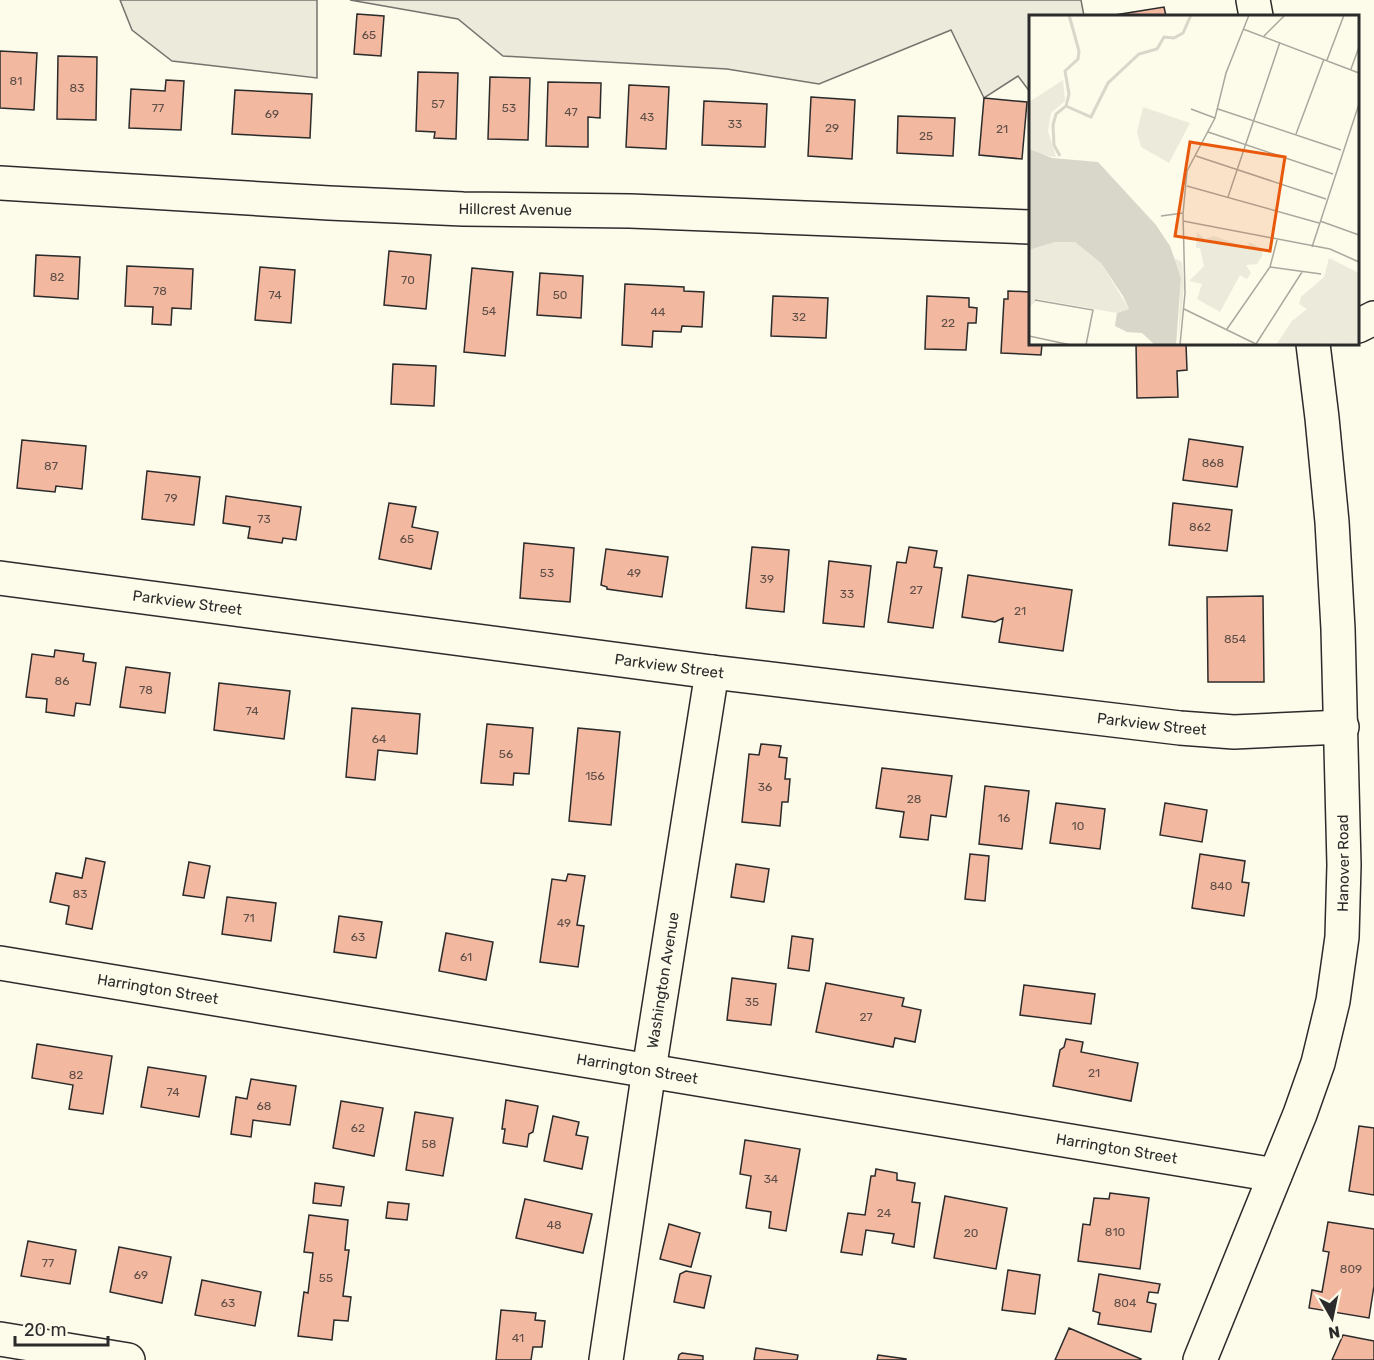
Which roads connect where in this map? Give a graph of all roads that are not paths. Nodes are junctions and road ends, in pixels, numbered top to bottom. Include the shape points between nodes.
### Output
1 (1253, 0) edge
2 (1256, 15) edge
3 (0, 183) edge
4 (1029, 227) edge
5 (1374, 318) edge
6 (1359, 326) edge
7 (1316, 345) edge
8 (0, 578) edge
9 (712, 672) junction
10 (1342, 727) junction
11 (0, 963) edge
12 (649, 1070) junction
13 (1275, 1175) junction
14 (0, 1339) edge
15 (128, 1360) edge
16 (606, 1360) edge
17 (1200, 1360) edge

1 - 2 street
3 - 4 street, Hillcrest Avenue via 463,210 630,212
5 - 6 street
7 - 10 street, Hanover Road via 1332,522
8 - 9 street, Parkview Street
9 - 10 street, Parkview Street via 1180,728 1233,732
9 - 12 street, Washington Avenue
10 - 13 street, Hanover Road via 1342,937 1333,1000 1318,1063
11 - 12 street, Harrington Street
12 - 13 street, Harrington Street
12 - 16 street, Washington Avenue
13 - 17 street, Hanover Road
14 - 15 street

